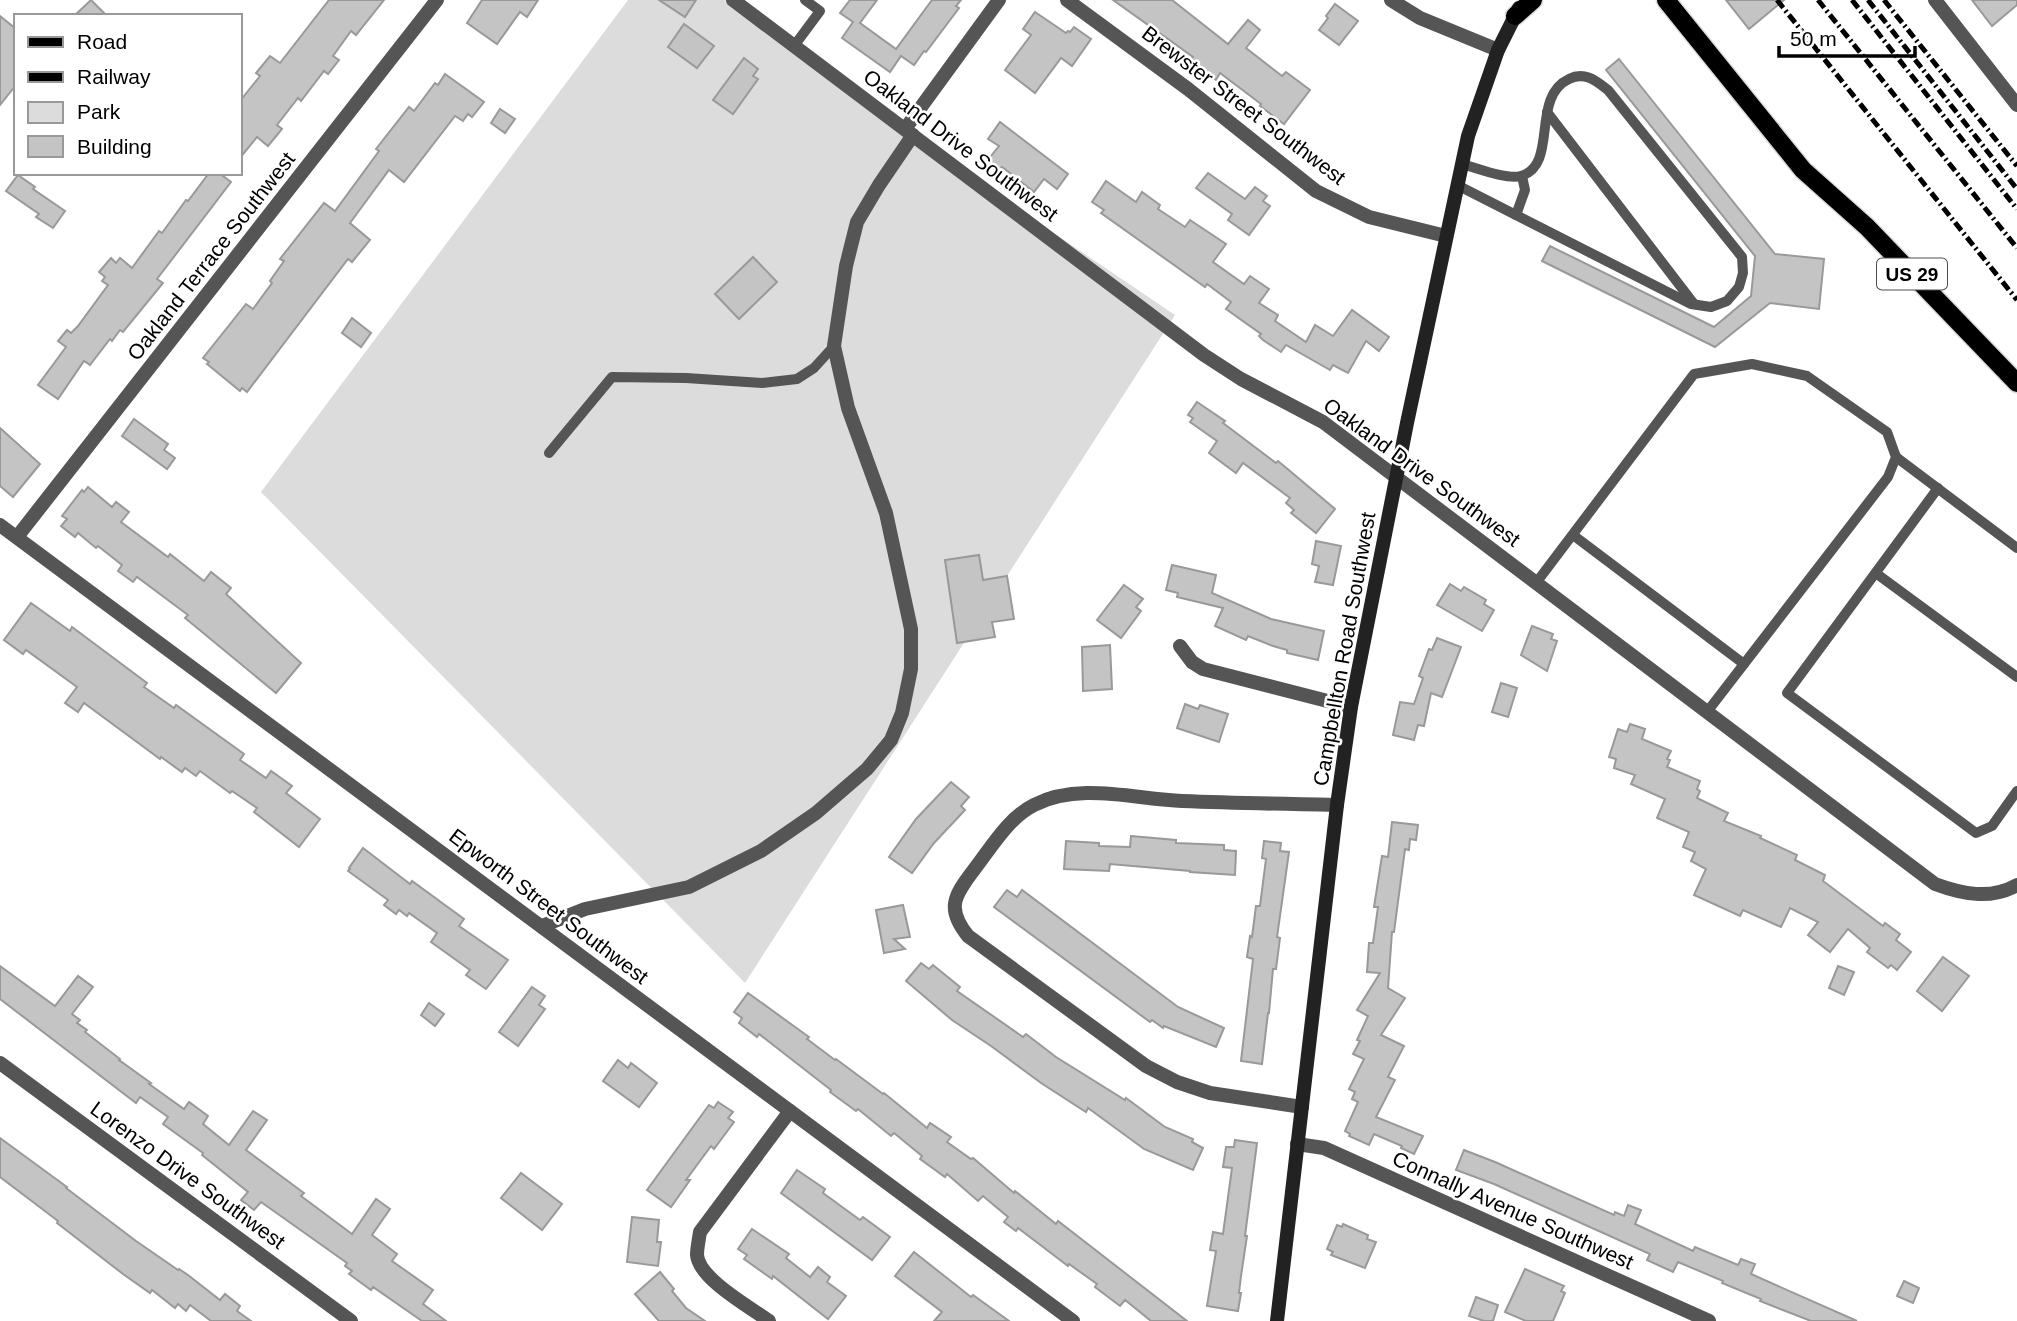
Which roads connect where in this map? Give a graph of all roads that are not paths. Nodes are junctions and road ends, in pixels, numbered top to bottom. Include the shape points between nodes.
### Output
1 (437, 0) edge
2 (733, 0) edge
3 (804, 0) edge
4 (999, 0) edge
5 (1068, 0) edge
6 (1391, 0) edge
7 (1533, 0) edge
8 (1935, 0) edge
9 (1666, 2) edge
10 (1518, 5) edge
11 (794, 46) junction
12 (1499, 50) junction
13 (2017, 105) edge
14 (1546, 112) junction
15 (909, 132) junction
16 (1462, 164) junction
17 (1522, 176) junction
18 (1457, 185) junction
19 (1516, 215) junction
20 (1446, 236) junction
21 (1694, 304) junction
22 (834, 346) junction
23 (2017, 383) edge
24 (549, 453) dead end
25 (1896, 457) junction
26 (1397, 476) junction
27 (1938, 488) junction
28 (0, 525) edge
29 (1573, 535) junction
30 (17, 537) junction
31 (2017, 548) edge
32 (1877, 573) junction
33 (1536, 583) junction
34 (1180, 646) dead end
35 (1744, 664) junction
36 (2017, 677) edge
37 (1351, 707) junction
38 (1707, 712) junction
39 (2017, 791) edge
40 (1337, 805) junction
41 (2017, 885) edge
42 (542, 926) junction
43 (0, 1063) edge
44 (1301, 1107) junction
45 (790, 1111) junction
46 (1297, 1144) junction
47 (351, 1321) edge
48 (769, 1321) edge
49 (1073, 1321) edge
50 (1277, 1321) edge
51 (1709, 1321) edge

1 - 30 street, Oakland Terrace Southwest
2 - 11 street, Oakland Drive Southwest
3 - 11 lane via 820,11
4 - 15 street
5 - 20 street, Brewster Street Southwest via 1316,191 1368,217
6 - 12 street via 1420,18
7 - 10 main road
8 - 13 street
9 - 23 main road, US 29 via 1803,170 1867,227
10 - 12 main road, Campbellton Road Southwest
11 - 15 street, Oakland Drive Southwest
12 - 16 main road, Campbellton Road Southwest
14 - 17 lane via 1542,153
14 - 21 lane
14 - 21 lane via 1553,93 1565,80 1578,75 1593,78 1608,90 1742,257 1739,287 1727,301 1711,307
15 - 22 street via 858,222
15 - 26 street, Oakland Drive Southwest via 1204,355 1323,422
16 - 17 lane via 1508,177
16 - 18 main road, Campbellton Road Southwest
17 - 19 lane via 1525,190
18 - 19 lane
18 - 20 main road, Campbellton Road Southwest
19 - 21 lane
20 - 26 main road, Campbellton Road Southwest
22 - 24 lane via 797,379 762,383 612,377
22 - 42 street via 848,408 886,513 911,629 911,669 891,740 867,769 816,813 761,851 689,887 585,909
25 - 27 lane
25 - 29 lane via 1886,432 1807,376 1752,364 1694,374
25 - 35 lane via 1888,477
26 - 33 street, Oakland Drive Southwest
26 - 37 main road, Campbellton Road Southwest
27 - 31 lane
27 - 32 lane
28 - 30 street, Epworth Street Southwest
29 - 33 lane
29 - 35 lane
30 - 42 street, Epworth Street Southwest
32 - 36 lane
32 - 39 lane via 1787,693 1976,833 1992,826
33 - 38 street, Oakland Drive Southwest
34 - 37 street via 1203,669
35 - 38 lane
37 - 40 main road, Campbellton Road Southwest
38 - 41 street, Oakland Drive Southwest via 1935,884 1986,895
40 - 44 main road, Campbellton Road Southwest
40 - 44 street via 1082,793 1055,796 1011,822 961,887 954,906 957,922 968,936 1146,1066 1210,1093
42 - 45 street, Epworth Street Southwest
43 - 47 street, Lorenzo Drive Southwest
44 - 46 main road, Campbellton Road Southwest
45 - 48 street via 700,1232 697,1256 710,1279
45 - 49 street, Epworth Street Southwest
46 - 50 main road, Campbellton Road Southwest
46 - 51 street, Connally Avenue Southwest via 1324,1148

